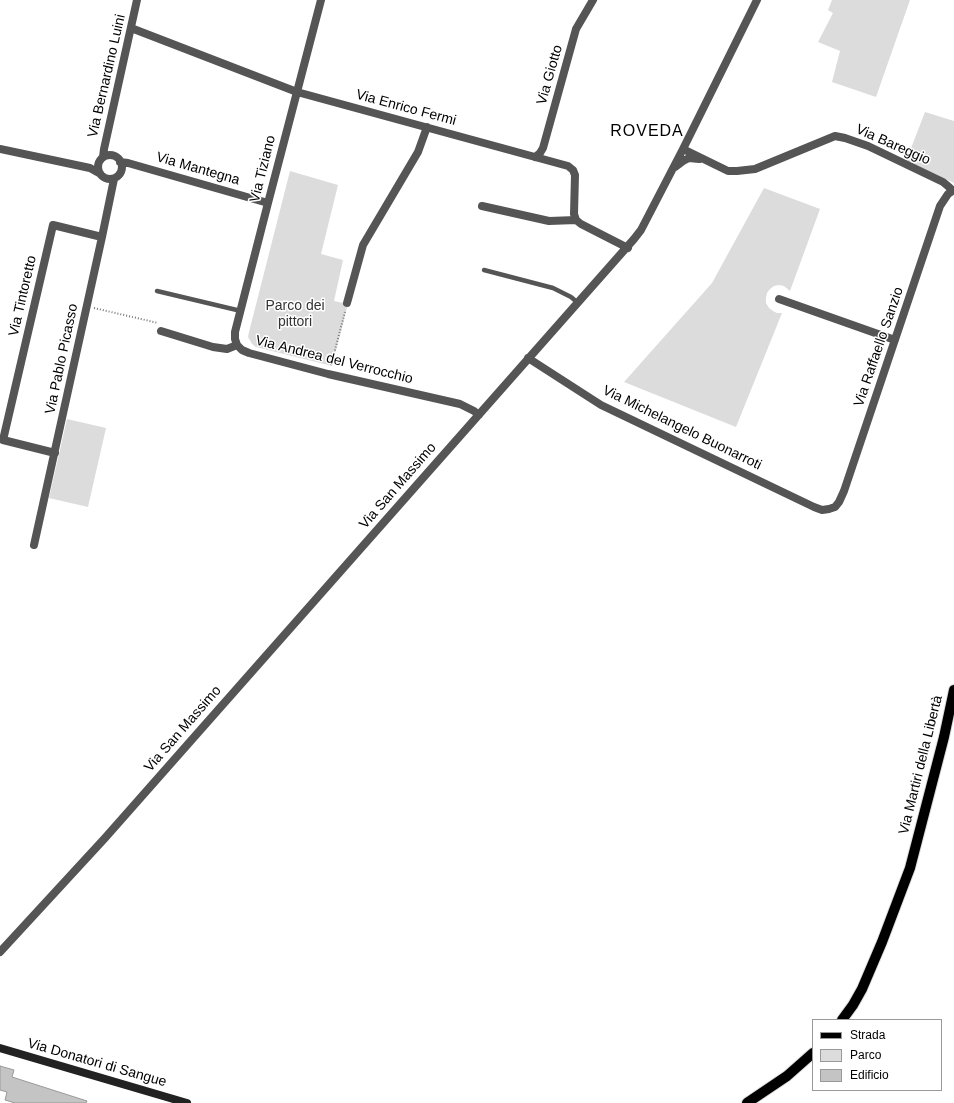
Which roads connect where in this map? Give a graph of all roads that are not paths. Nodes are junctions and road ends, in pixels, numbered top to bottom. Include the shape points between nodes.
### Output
1 (137, 0) edge
2 (321, 0) edge
3 (593, 0) edge
4 (756, 1) edge
5 (131, 28) junction
6 (297, 92) junction
7 (427, 127) junction
8 (0, 149) edge
9 (683, 150) junction
10 (103, 157) junction
11 (535, 157) junction
12 (704, 159) junction
13 (120, 162) junction
14 (674, 168) junction
15 (99, 173) junction
16 (114, 179) junction
17 (953, 190) edge
18 (268, 203) junction
19 (482, 206) dead end
20 (576, 220) junction
21 (102, 237) junction
22 (628, 248) junction
23 (484, 270) dead end
24 (157, 291) dead end
25 (779, 299) dead end
26 (347, 303) road end
27 (578, 303) junction
28 (241, 311) junction
29 (161, 331) road end
30 (895, 340) junction
31 (237, 345) junction
32 (528, 358) junction
33 (478, 415) junction
34 (55, 453) junction
35 (829, 509) joint
36 (34, 545) dead end
37 (954, 690) edge
38 (1, 951) edge
39 (843, 1019) edge
40 (0, 1048) edge
41 (812, 1054) edge
42 (187, 1103) edge
43 (747, 1103) edge

1 - 5 street, Via Bernardino Luini
2 - 6 street, Via Tiziano
3 - 11 street, Via Giotto via 576,30 543,148
4 - 9 street, Via San Massimo
5 - 6 street, Via Enrico Fermi
5 - 10 street, Via Bernardino Luini
6 - 7 street, Via Enrico Fermi
6 - 18 street, Via Tiziano
7 - 11 street, Via Enrico Fermi
7 - 26 street via 418,152 363,245
8 - 15 street via 90,168
9 - 12 street, Via Bareggio
9 - 14 street, Via San Massimo
10 - 13 street via 113,156
10 - 15 street via 98,163
11 - 20 street, Via Enrico Fermi via 568,166 573,170
12 - 14 street via 689,158
12 - 17 street, Via Bareggio via 728,171 755,169 834,136 868,146 943,182
13 - 16 street via 121,172
13 - 18 street, Via Mantegna
14 - 22 street, Via San Massimo via 641,230
15 - 16 street via 104,178
16 - 21 street, Via Pablo Picasso
17 - 30 street, Via Raffaello Sanzio via 940,206
18 - 28 street, Via Tiziano
19 - 20 street via 549,221
20 - 22 street
21 - 34 street, Via Pablo Picasso
21 - 34 street, Via Tintoretto via 53,225 3,440
22 - 27 street, Via San Massimo
23 - 27 lane via 553,288
24 - 28 lane
25 - 30 street
27 - 32 street, Via San Massimo
28 - 31 street, Via Tiziano via 235,332
29 - 31 street, Via Andrea del Verrocchio via 213,347 227,349
30 - 35 street, Via Raffaello Sanzio via 844,491 835,507
31 - 33 street, Via Andrea del Verrocchio via 249,353 328,374 460,404
32 - 33 street, Via San Massimo
32 - 35 street, Via Michelangelo Buonarroti via 601,405 814,507
33 - 38 street, Via San Massimo via 105,838
34 - 36 street, Via Pablo Picasso
37 - 39 main road, Via Martiri della Libertà via 910,868 862,988
40 - 42 street, Via Donatori di Sangue
41 - 43 main road via 787,1076

